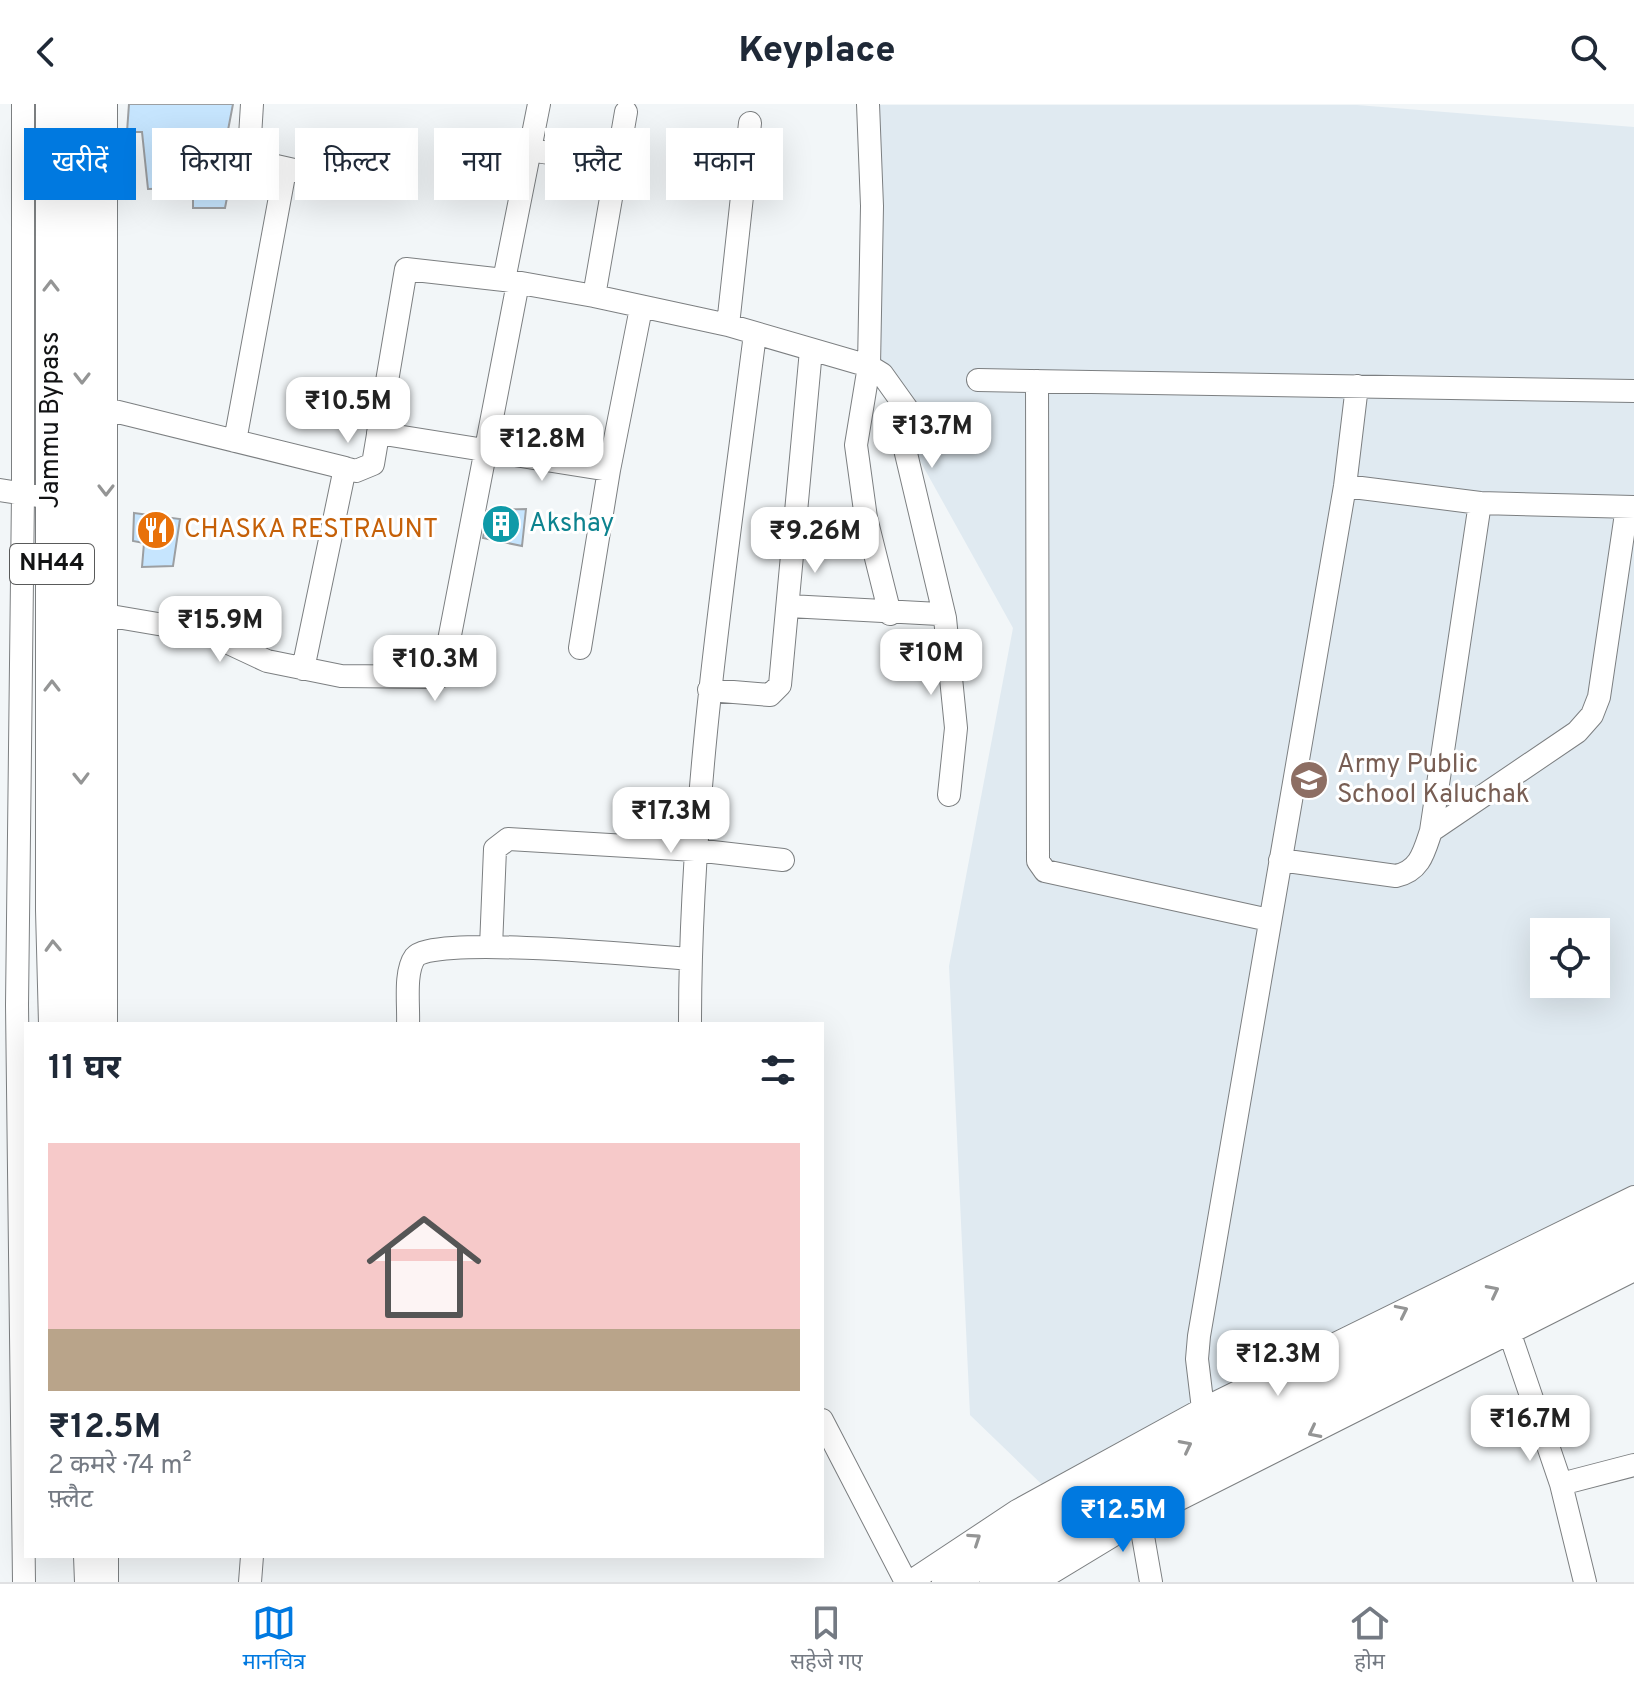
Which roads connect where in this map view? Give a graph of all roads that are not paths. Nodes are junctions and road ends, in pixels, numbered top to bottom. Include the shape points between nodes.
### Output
1 (9, 104) edge
2 (23, 104) edge
3 (52, 104) edge
4 (84, 104) edge
5 (106, 104) edge
6 (252, 104) edge
7 (539, 104) edge
8 (868, 104) edge
9 (626, 112) dead end
10 (750, 123) dead end
11 (623, 128) edge
12 (16, 149) junction
13 (529, 150) joint
14 (545, 152) edge
15 (285, 170) junction
16 (295, 172) edge
17 (522, 200) edge
18 (611, 200) edge
19 (511, 282) junction
20 (594, 296) junction
21 (641, 308) junction
22 (728, 325) junction
23 (755, 334) junction
24 (7, 338) edge
25 (811, 350) junction
26 (869, 366) junction
27 (978, 380) dead end
28 (1037, 381) junction
29 (1357, 386) junction
30 (1634, 391) edge
31 (106, 409) junction
32 (378, 433) junction
33 (235, 441) junction
34 (483, 450) junction
35 (345, 468) junction
36 (609, 470) junction
37 (1345, 486) junction
38 (21, 493) edge
39 (1480, 503) junction
40 (1631, 507) edge
41 (789, 606) junction
42 (890, 614) junction
43 (105, 615) junction
44 (945, 618) junction
45 (580, 648) dead end
46 (303, 669) junction
47 (709, 690) junction
48 (949, 795) dead end
49 (1431, 831) junction
50 (695, 850) junction
51 (783, 860) dead end
52 (1280, 860) junction
53 (9, 886) edge
54 (1269, 920) junction
55 (491, 947) junction
56 (690, 959) junction
57 (55, 1022) edge
58 (84, 1022) edge
59 (106, 1022) edge
60 (408, 1022) edge
61 (690, 1022) edge
62 (10, 1167) edge
63 (1634, 1197) edge
64 (1634, 1220) edge
65 (1634, 1247) edge
66 (1634, 1270) edge
67 (1510, 1334) junction
68 (1203, 1409) junction
69 (824, 1424) edge
70 (1634, 1465) edge
71 (1561, 1484) junction
72 (1140, 1519) junction
73 (71, 1558) edge
74 (90, 1558) edge
75 (107, 1558) edge
76 (252, 1558) edge
77 (24, 1582) edge
78 (72, 1582) edge
79 (91, 1582) edge
80 (107, 1582) edge
81 (250, 1582) edge
82 (908, 1582) edge
83 (948, 1582) edge
84 (996, 1582) edge
85 (1036, 1582) edge
86 (1151, 1582) edge
87 (1585, 1582) edge

1 - 12 street
2 - 12 street
38 -> 3 highway, Jammu Bypass / NH44
4 -> 58 highway, Jammu Bypass / NH44
5 - 31 street
6 - 15 street via 249,153 263,166
7 - 13 street
8 - 26 street
9 - 11 street
10 - 22 street
12 - 24 street
12 - 38 street
13 - 14 street
15 - 16 street
15 - 33 street
17 - 19 street
18 - 20 street
19 - 20 street
19 - 32 street via 406,269
19 - 34 street
20 - 21 street
21 - 22 street
21 - 36 street
22 - 23 street
23 - 25 street
23 - 47 street
24 - 38 street
25 - 26 street
25 - 41 street
26 - 42 street via 856,445 866,518
26 - 44 street via 882,374 907,409 904,445
27 - 28 street
28 - 29 street
28 - 54 street via 1038,861 1045,871
29 - 30 street
29 - 37 street
31 - 33 street
31 -> 43 street
32 - 34 street
32 - 35 street via 373,464 356,471
33 - 35 street
34 - 36 street
34 - 46 street via 439,677 341,676
35 - 46 street
36 - 45 street
37 - 39 street
37 - 52 street
38 - 53 street
57 -> 38 highway, Jammu Bypass / NH44
39 - 40 street
39 - 49 street
40 - 49 street via 1592,715 1558,745
41 - 42 street
41 - 47 street via 776,692
42 - 44 street
43 - 46 street via 205,632 267,661
43 - 59 street
44 - 48 street via 956,728
47 - 50 street
49 - 52 street via 1415,868 1396,876
50 - 51 street
50 - 55 street via 500,842 495,849
50 - 56 street
52 - 54 street
53 - 62 street
54 - 68 street via 1199,1336
55 - 56 street
55 - 60 street via 431,948 414,959
56 - 61 street
62 - 77 street
68 -> 63 street
83 -> 64 highway via 1113,1482
65 - 84 highway via 1136,1498
66 - 67 street
67 - 71 street
67 -> 72 street
82 -> 68 street via 1017,1511
69 - 82 street
70 - 71 street
71 - 87 street
72 - 85 street
72 - 86 street
73 - 78 highway
74 - 79 highway
75 - 80 street
76 - 81 street

